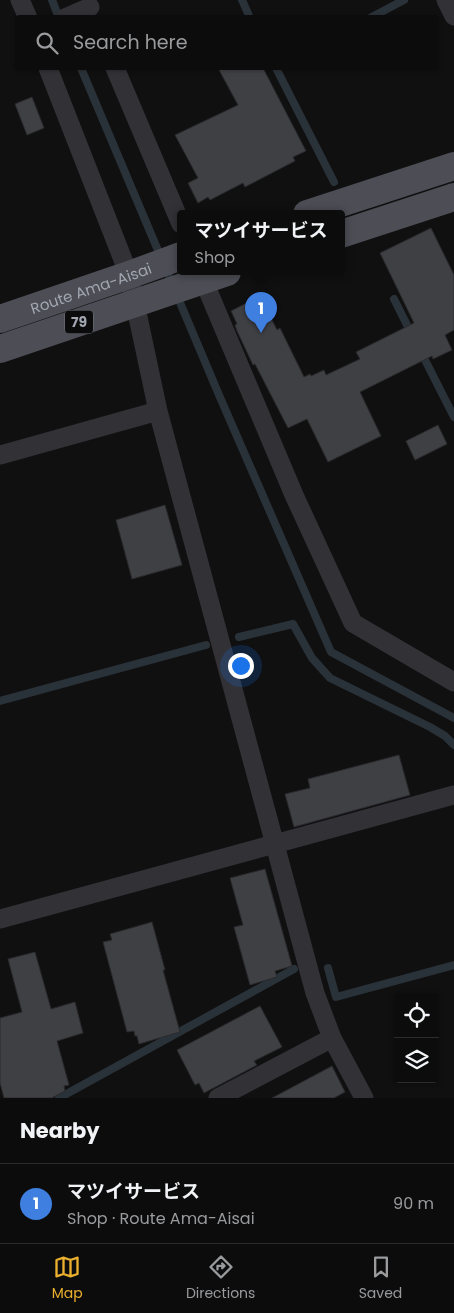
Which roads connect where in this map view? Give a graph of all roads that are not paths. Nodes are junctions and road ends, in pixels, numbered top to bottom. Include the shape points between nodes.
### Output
1 (20, 0) edge
2 (446, 0) edge
3 (90, 8) edge
4 (27, 15) edge
5 (72, 15) edge
6 (454, 16) edge
7 (49, 70) edge
8 (116, 70) edge
9 (454, 166) edge
10 (454, 197) edge
11 (319, 210) edge
12 (177, 215) edge
13 (345, 233) edge
14 (177, 257) edge
15 (137, 272) junction
16 (205, 277) edge
17 (146, 299) junction
18 (0, 319) edge
19 (0, 349) edge
20 (158, 411) junction
21 (0, 454) edge
22 (454, 682) edge
23 (454, 795) edge
24 (275, 844) junction
25 (0, 919) edge
26 (332, 1038) junction
27 (218, 1098) edge
28 (364, 1098) edge

1 - 4 street
2 - 6 street
3 - 5 street
7 - 15 street
8 - 12 street
9 - 11 main road
10 - 13 main road
14 - 15 main road, Route Ama-Aisai / 79
15 - 17 street
15 - 18 main road, Route Ama-Aisai / 79
16 - 17 main road, Route Ama-Aisai / 79
16 - 22 street via 294,495 353,623
17 - 19 main road, Route Ama-Aisai / 79
17 - 20 street
20 - 21 street
20 - 24 street
23 - 24 street
24 - 25 street
24 - 26 street via 315,993
26 - 27 street
26 - 28 street

